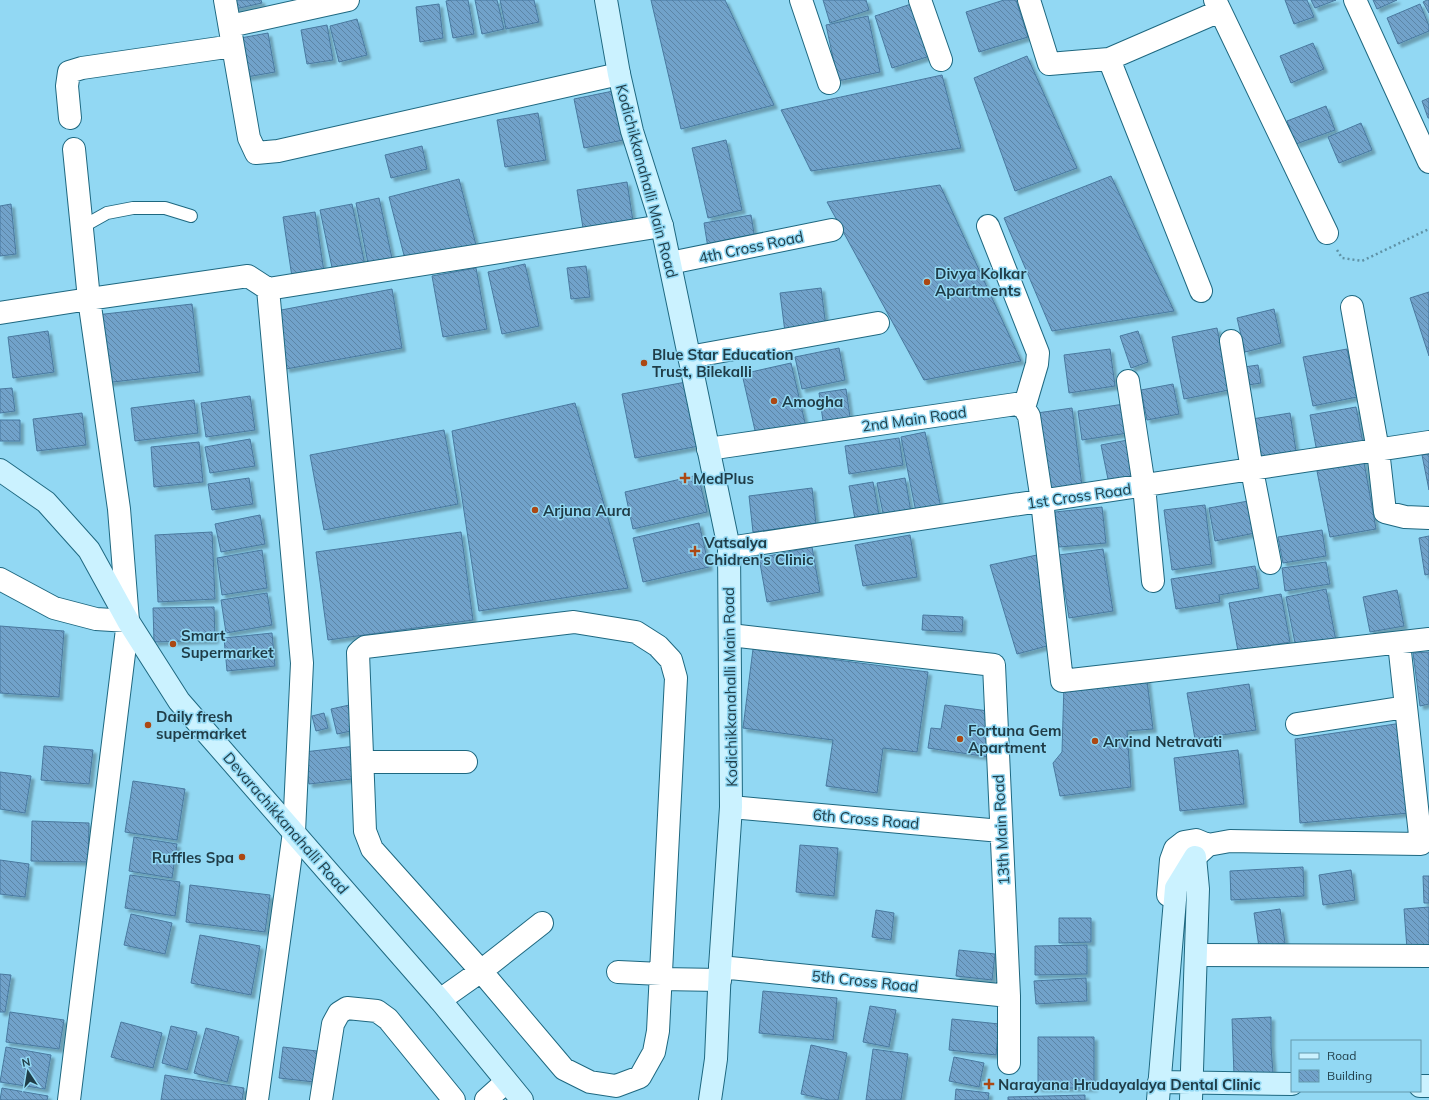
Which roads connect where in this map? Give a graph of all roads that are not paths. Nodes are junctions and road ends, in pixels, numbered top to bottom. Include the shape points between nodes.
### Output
1 (225, 0) edge
2 (348, 0) edge
3 (606, 0) edge
4 (801, 0) edge
5 (920, 0) edge
6 (1029, 0) edge
7 (1355, 0) edge
8 (1218, 6) edge
9 (232, 36) junction
10 (1109, 59) junction
11 (941, 60) dead end
12 (619, 74) junction
13 (829, 83) dead end
14 (70, 118) dead end
15 (74, 150) dead end
16 (1429, 162) edge
17 (191, 216) dead end
18 (662, 226) junction
19 (988, 226) dead end
20 (82, 227) junction
21 (832, 230) dead end
22 (1327, 233) dead end
23 (670, 263) junction
24 (268, 289) junction
25 (1201, 290) dead end
26 (89, 299) junction
27 (1352, 308) dead end
28 (0, 313) edge
29 (878, 323) dead end
30 (1231, 341) dead end
31 (689, 357) junction
32 (1128, 381) dead end
33 (1024, 408) junction
34 (1429, 442) edge
35 (708, 449) junction
36 (1378, 450) junction
37 (0, 470) edge
38 (1252, 470) junction
39 (1144, 486) junction
40 (1042, 501) junction
41 (1429, 518) edge
42 (729, 548) junction
43 (1270, 563) dead end
44 (0, 579) edge
45 (1153, 581) dead end
46 (128, 621) junction
47 (730, 635) junction
48 (1429, 639) edge
49 (1399, 643) junction
50 (1406, 708) junction
51 (1297, 724) dead end
52 (362, 762) junction
53 (466, 762) dead end
54 (731, 807) junction
55 (1002, 831) junction
56 (294, 832) junction
57 (1425, 844) edge
58 (1202, 851) junction
59 (1198, 889) junction
60 (1172, 892) junction
61 (542, 923) dead end
62 (1196, 955) junction
63 (1429, 956) edge
64 (481, 971) junction
65 (618, 972) dead end
66 (720, 974) junction
67 (661, 976) junction
68 (1009, 996) junction
69 (440, 1000) junction
70 (1009, 1063) dead end
71 (506, 1082) junction
72 (1291, 1084) edge
73 (1158, 1091) edge
74 (1191, 1091) edge
75 (69, 1100) edge
76 (256, 1100) edge
77 (321, 1100) edge
78 (454, 1100) edge
79 (486, 1100) edge
80 (522, 1100) edge
81 (710, 1100) edge

1 - 9 street
2 - 9 street
3 - 12 street, Kodichikkanahalli Main Road
4 - 13 street
5 - 11 street
6 - 10 street via 1049,64
7 - 16 street
8 - 10 street
8 - 22 street
9 - 12 street via 249,138 256,153 286,149
9 - 14 street via 69,72 67,86
10 - 25 street
12 - 18 street, Kodichikkanahalli Main Road via 632,131
15 - 20 street
17 - 20 lane via 166,208 133,208 107,213
18 - 23 street, Kodichikkanahalli Main Road
18 - 24 street
19 - 33 street via 1038,353
20 - 26 street
21 - 23 street, 4th Cross Road
23 - 31 street, Kodichikkanahalli Main Road
24 - 26 street via 248,276
24 - 56 street via 302,663
26 - 28 street
26 - 46 street via 119,509
27 - 36 street
29 - 31 street
30 - 38 street
31 - 35 street, Kodichikkanahalli Main Road
32 - 39 street
33 - 35 street, 2nd Main Road via 1016,404
33 - 40 street via 1029,416
34 - 36 street, 1st Cross Road
35 - 42 street, Kodichikkanahalli Main Road
36 - 38 street, 1st Cross Road
36 - 41 street via 1385,512 1405,517
37 - 46 street, Devarachikkanahalli Road via 46,502 89,550
38 - 39 street, 1st Cross Road
38 - 43 street
39 - 40 street, 1st Cross Road
39 - 45 street
40 - 42 street, 1st Cross Road
40 - 49 street via 1062,681
42 - 47 street, Kodichikkanahalli Main Road
44 - 46 street via 54,608 96,620
46 - 56 street, Devarachikkanahalli Road via 179,701
46 - 75 street
47 - 54 street, Kodichikkanahalli Main Road
47 - 55 street, 13th Main Road via 994,665
48 - 49 street
49 - 50 street
50 - 51 street
50 - 57 street
52 - 53 street
52 - 64 street via 365,831 372,849
52 - 67 street via 358,653 365,647 574,622 636,632 658,646 671,660 676,678
54 - 55 street, 6th Cross Road
54 - 66 street, Kodichikkanahalli Main Road
55 - 68 street, 13th Main Road
56 - 69 street, Devarachikkanahalli Road
56 - 76 street
57 - 58 street via 1230,841
58 - 59 street
58 - 60 street
59 - 60 street
59 - 62 street
60 - 73 street
61 - 64 street
62 - 63 street
62 - 74 street
64 - 67 street via 564,1069 590,1082 616,1086 640,1077 654,1052 658,1031
64 - 69 street
65 - 67 street, 5th Cross Road
66 - 67 street, 5th Cross Road
66 - 68 street, 5th Cross Road
66 - 81 street, Kodichikkanahalli Main Road via 716,1059
68 - 70 street, 13th Main Road
69 - 71 street, Devarachikkanahalli Road
71 - 79 street
71 - 80 street, Devarachikkanahalli Road
72 - 74 street
73 - 74 street
77 - 78 street via 333,1024 339,1013 348,1008 377,1011 388,1019

